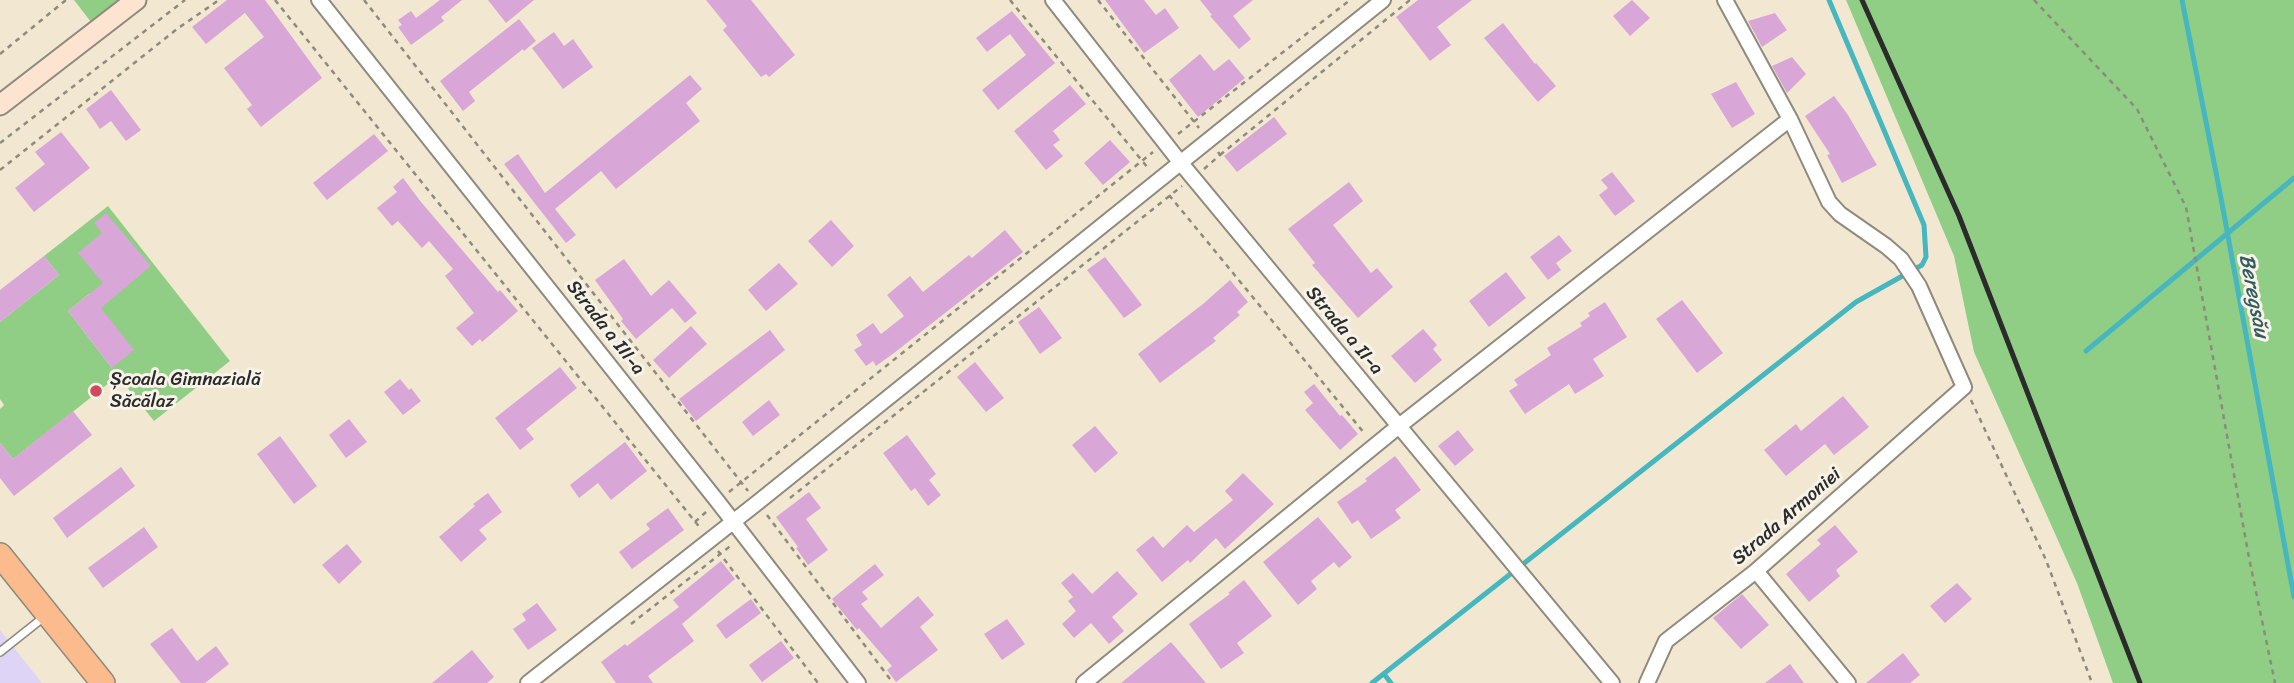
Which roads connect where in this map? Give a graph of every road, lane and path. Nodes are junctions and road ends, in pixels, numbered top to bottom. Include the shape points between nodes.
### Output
1 (66, 0) edge
2 (136, 0) edge
3 (186, 0) edge
4 (219, 0) edge
5 (275, 0) edge
6 (319, 0) edge
7 (364, 0) edge
8 (1010, 0) edge
9 (1053, 0) edge
10 (1350, 0) edge
11 (1383, 0) edge
12 (1410, 0) edge
13 (1725, 0) edge
14 (2034, 0) edge
15 (0, 54) edge
16 (0, 105) edge
17 (1790, 119) junction
18 (0, 143) edge
19 (1164, 143) junction
20 (1220, 155) dead end
21 (1142, 161) junction
22 (1180, 162) junction
23 (0, 170) edge
24 (1157, 180) junction
25 (1964, 387) junction
26 (1399, 426) junction
27 (1366, 435) dead end
28 (741, 482) junction
29 (718, 502) junction
30 (757, 503) junction
31 (733, 521) junction
32 (695, 522) junction
33 (709, 540) junction
34 (0, 555) edge
35 (1756, 571) junction
36 (47, 614) junction
37 (0, 652) edge
38 (103, 683) edge
39 (528, 683) edge
40 (818, 683) edge
41 (858, 683) edge
42 (893, 683) edge
43 (1084, 683) edge
44 (1612, 683) edge
45 (1647, 683) edge
46 (1848, 683) edge
47 (2092, 683) edge
48 (2275, 683) edge

1 - 15 path
2 - 16 main road
3 - 18 path
4 - 23 path
5 - 32 path
6 - 29 street, Strada a III-a
7 - 28 path
8 - 21 path
9 - 19 street, Strada a II-a
10 - 19 path
11 - 22 street
12 - 20 path
13 - 17 street
14 - 48 path via 2137,108 2186,207
17 - 25 street via 1829,202 1901,259 1919,286
17 - 26 street
19 - 21 path
19 - 22 street, Strada a II-a
21 - 24 path
21 - 28 path
22 - 24 street
22 - 26 street, Strada a II-a
24 - 27 path
24 - 30 street
25 - 35 street, Strada Armoniei
25 - 47 path via 2046,560
26 - 43 street
26 - 44 street, Strada a II-a
28 - 29 path
28 - 30 path
29 - 31 street, Strada a III-a
29 - 32 path
30 - 31 street
30 - 42 path
31 - 33 street
31 - 41 street, Strada a III-a
32 - 33 path
33 - 39 street
33 - 40 path
34 - 36 main road
35 - 45 street, Strada Armoniei via 1667,641
35 - 46 street
36 - 37 lane
36 - 38 main road

